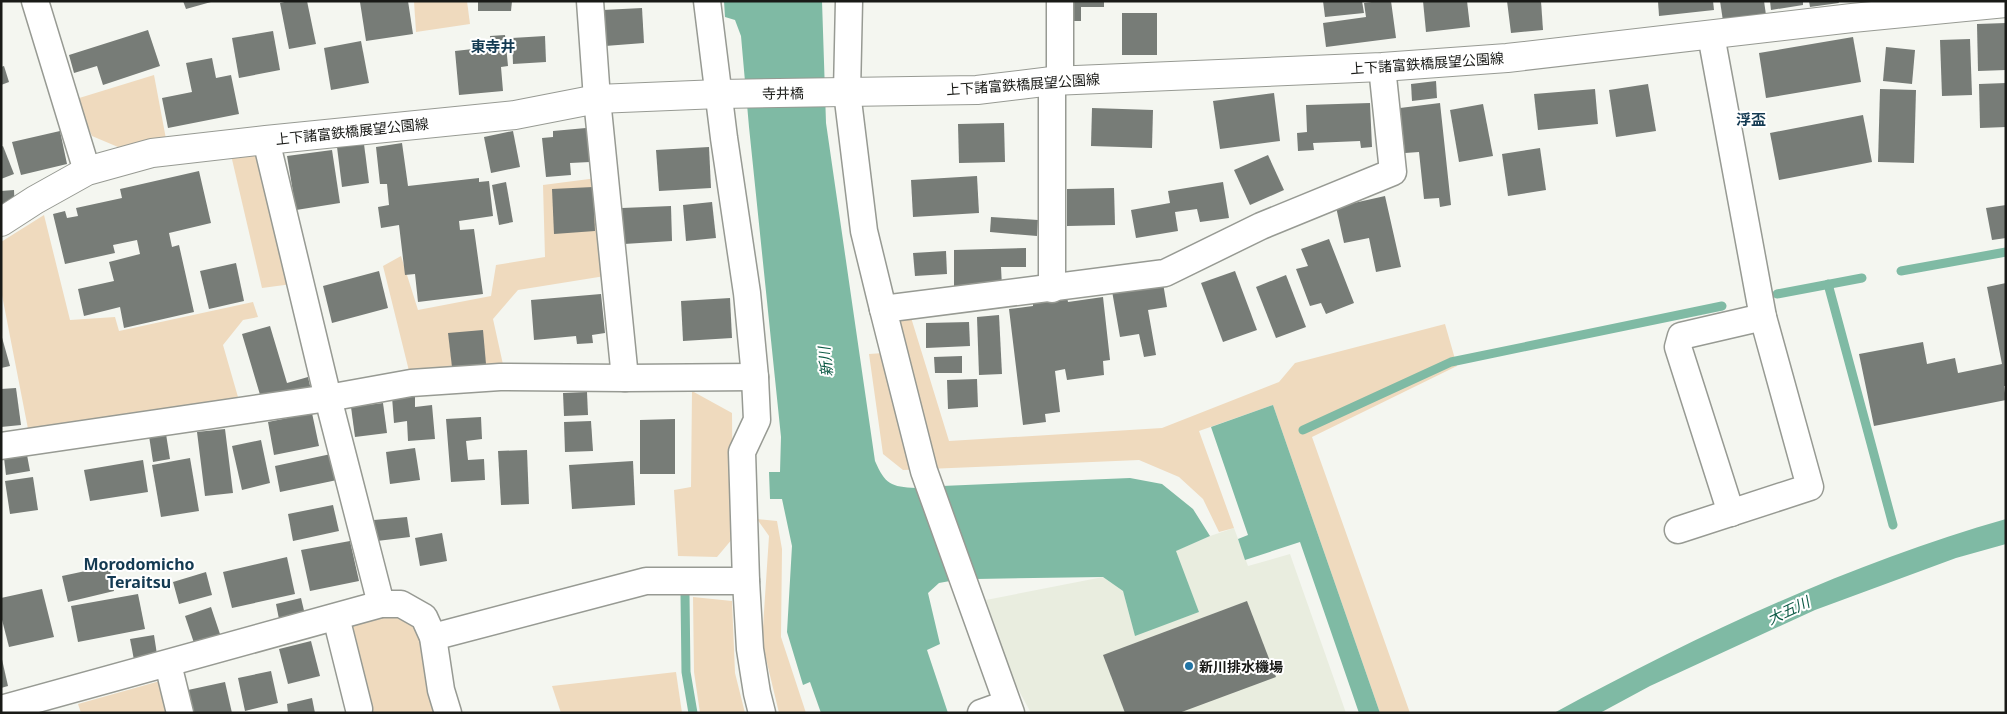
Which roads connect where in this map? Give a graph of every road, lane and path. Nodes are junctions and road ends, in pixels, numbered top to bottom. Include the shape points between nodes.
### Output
1 (35, 1) edge
2 (590, 1) edge
3 (707, 1) edge
4 (849, 1) edge
5 (1060, 1) edge
6 (2006, 3) edge
7 (1711, 35) junction
8 (1382, 67) junction
9 (1056, 81) junction
10 (847, 92) junction
11 (719, 94) junction
12 (597, 99) junction
13 (266, 140) junction
14 (87, 171) junction
15 (1, 222) edge
16 (1052, 289) junction
17 (883, 309) junction
18 (1763, 318) junction
19 (755, 377) junction
20 (625, 378) junction
21 (328, 398) junction
22 (1, 446) edge
23 (1731, 513) junction
24 (1678, 530) dead end
25 (746, 581) junction
26 (381, 604) junction
27 (336, 617) junction
28 (433, 637) junction
29 (168, 664) junction
30 (60, 703) edge
31 (1009, 708) edge
32 (1, 709) edge
33 (359, 709) dead end
34 (180, 713) edge
35 (448, 713) edge
36 (762, 713) edge
37 (981, 713) edge

1 - 14 street
2 - 12 street
3 - 11 street
4 - 10 street
5 - 9 street
6 - 7 street, 上下諸富鉄橋展望公園線
7 - 8 street, 上下諸富鉄橋展望公園線 via 1507,58
7 - 18 street
8 - 9 street, 上下諸富鉄橋展望公園線
8 - 16 street via 1393,172 1261,226 1164,273
9 - 10 street, 上下諸富鉄橋展望公園線 via 976,90
9 - 16 street
10 - 11 street, 寺井橋
10 - 17 street via 864,231
11 - 12 street, 上下諸富鉄橋展望公園線
11 - 19 street via 747,293
12 - 13 street, 上下諸富鉄橋展望公園線 via 514,114
12 - 20 street
13 - 14 street, 上下諸富鉄橋展望公園線 via 152,154
13 - 21 street
14 - 15 street, 上下諸富鉄橋展望公園線
16 - 17 street
17 - 31 street via 924,471
18 - 23 street via 1810,487
18 - 23 street via 1681,336 1678,347
19 - 20 street
19 - 25 street via 757,420 742,452
20 - 21 street via 500,377 411,383
21 - 22 street
21 - 26 street
23 - 24 street
25 - 28 street via 646,581
25 - 36 street via 750,649
26 - 27 street
26 - 28 street via 400,604 424,617
27 - 29 street
27 - 33 street
28 - 35 street
29 - 30 street
29 - 34 street
30 - 32 street
31 - 37 street

